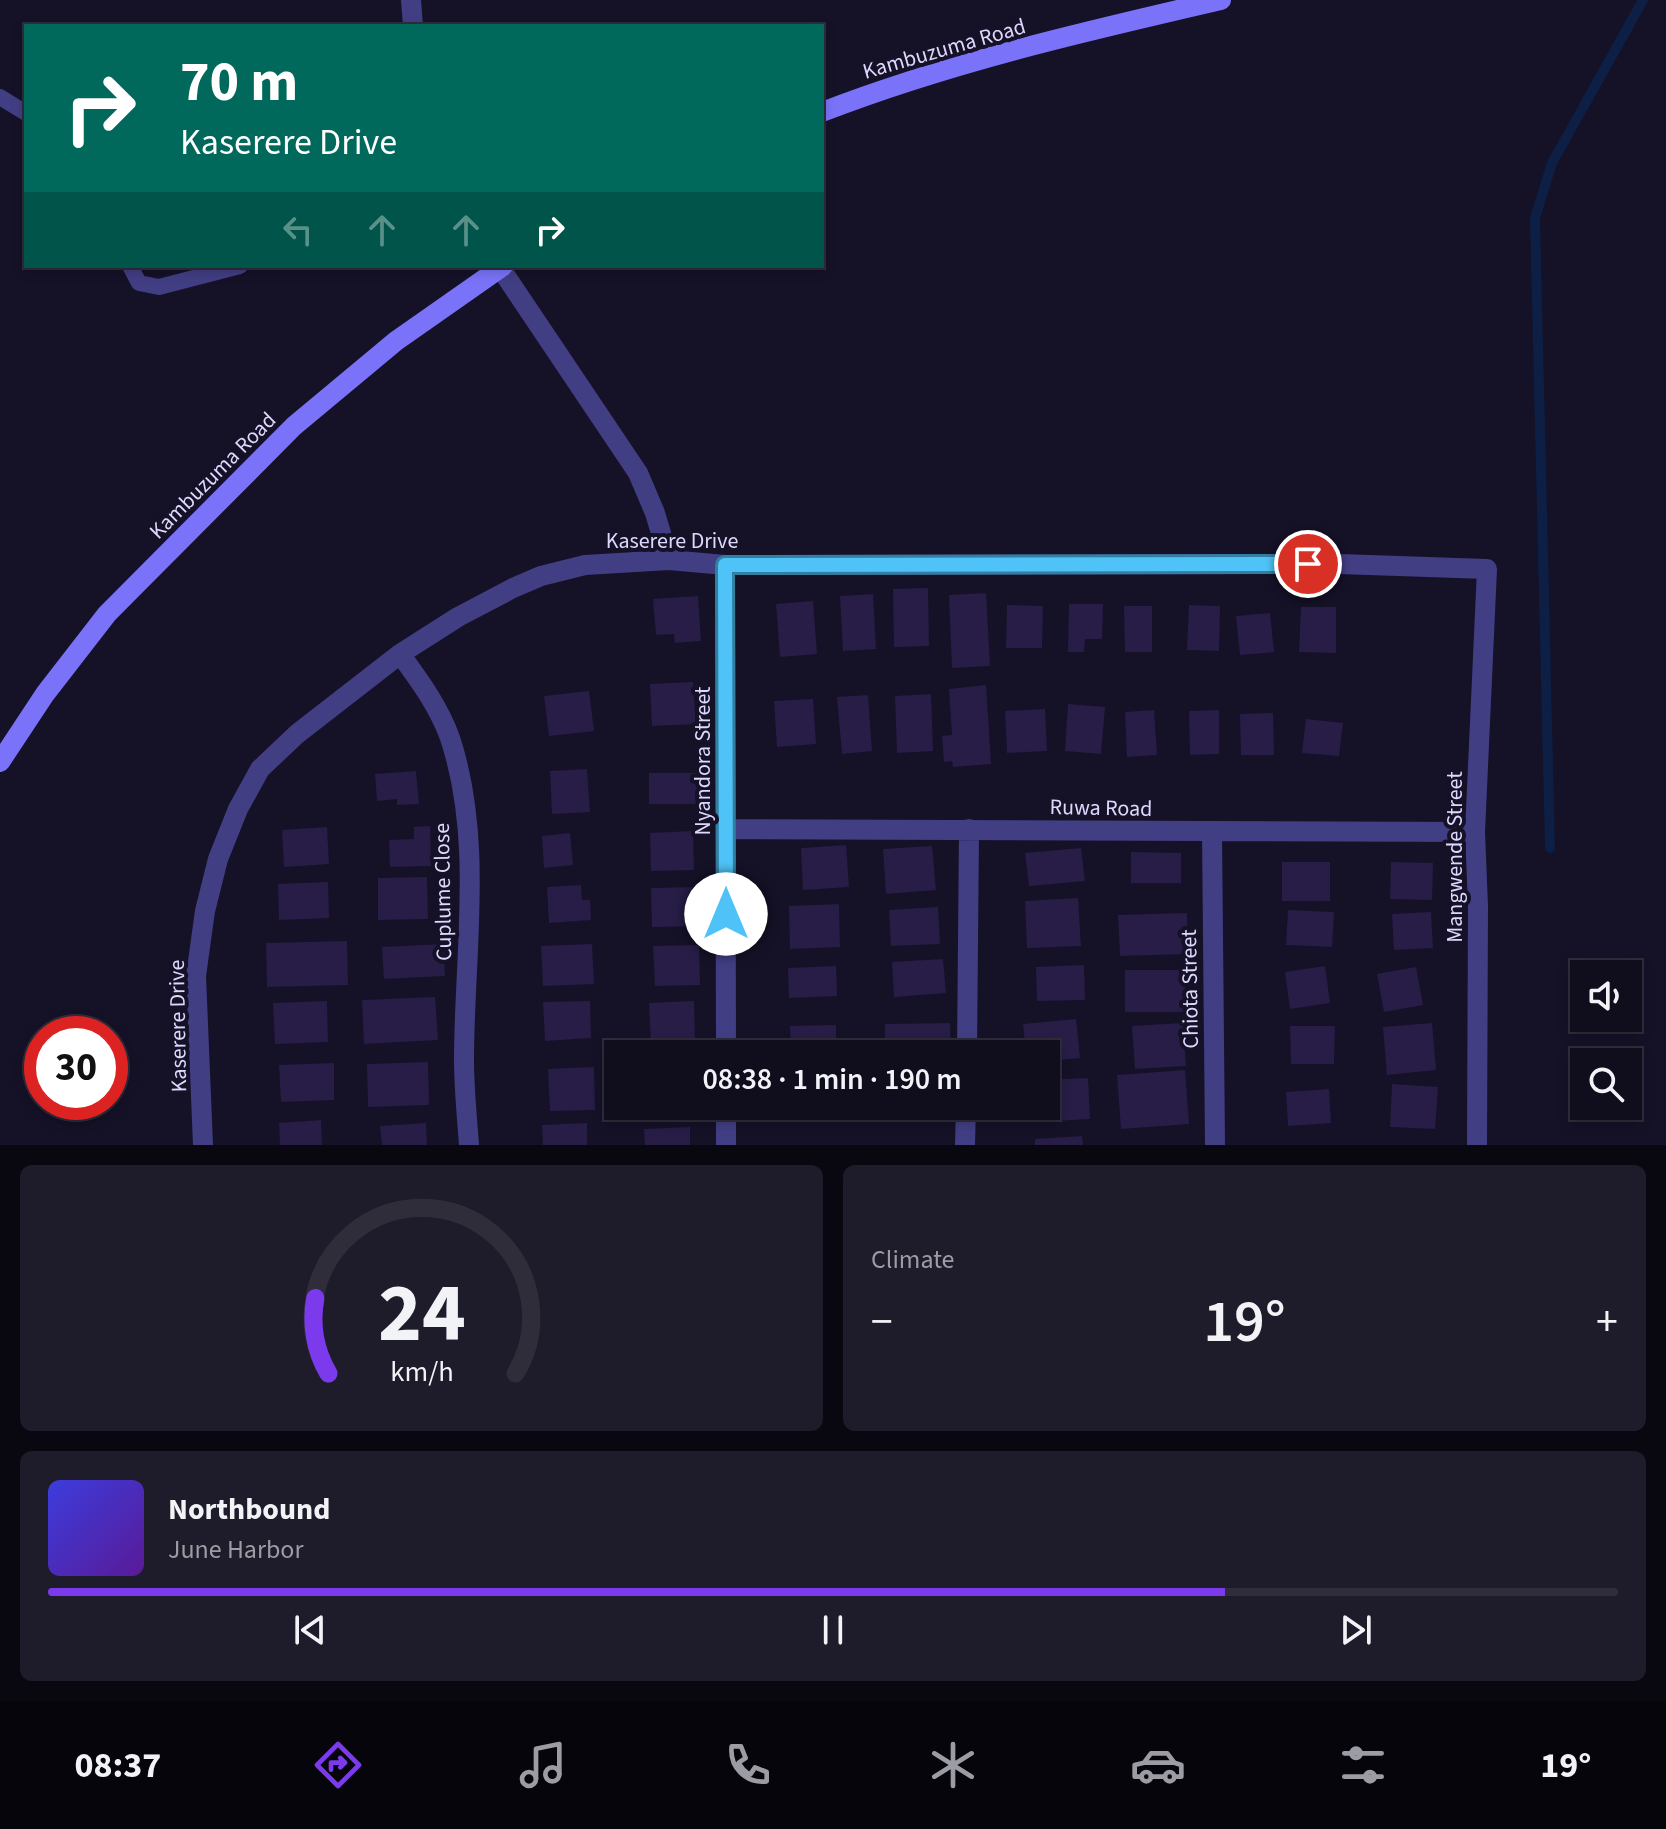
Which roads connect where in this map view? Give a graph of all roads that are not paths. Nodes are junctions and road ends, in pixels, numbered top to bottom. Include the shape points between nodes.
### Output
1 (411, 0) edge
2 (1221, 0) edge
3 (413, 24) edge
4 (0, 97) edge
5 (824, 111) edge
6 (24, 112) edge
7 (131, 268) edge
8 (232, 268) edge
9 (498, 268) edge
10 (502, 268) edge
11 (669, 560) junction
12 (725, 565) junction
13 (1487, 569) joint
14 (400, 654) junction
15 (0, 762) edge
16 (726, 829) junction
17 (969, 829) junction
18 (1212, 832) junction
19 (1475, 832) junction
20 (726, 1040) edge
21 (967, 1040) edge
22 (726, 1120) edge
23 (966, 1120) edge
24 (203, 1145) edge
25 (469, 1145) edge
26 (726, 1145) edge
27 (965, 1145) edge
28 (1215, 1145) edge
29 (1477, 1145) edge

1 - 3 street
2 - 5 main road, Kambuzuma Road via 966,65
4 - 6 lane
7 - 8 lane via 139,283 159,287
9 - 15 main road, Kambuzuma Road via 396,341 294,426 107,614
10 - 11 street via 638,473
11 - 12 street, Kaserere Drive
11 - 14 street, Kaserere Drive via 585,565 541,576 458,617
12 - 13 street, Kaserere Drive via 1339,564
12 - 16 street, Nyandora Street
13 - 19 street, Mangwende Street
14 - 24 street, Kaserere Drive via 269,760 238,809 218,859 196,976
14 - 25 street, Cuplume Close via 449,735 460,778 470,913 464,1060
16 - 17 street, Ruwa Road
16 - 20 street, Nyandora Street
17 - 18 street, Ruwa Road
17 - 21 street
18 - 19 street, Ruwa Road
18 - 28 street, Chiota Street
19 - 29 street, Mangwende Street
22 - 26 street
23 - 27 street

